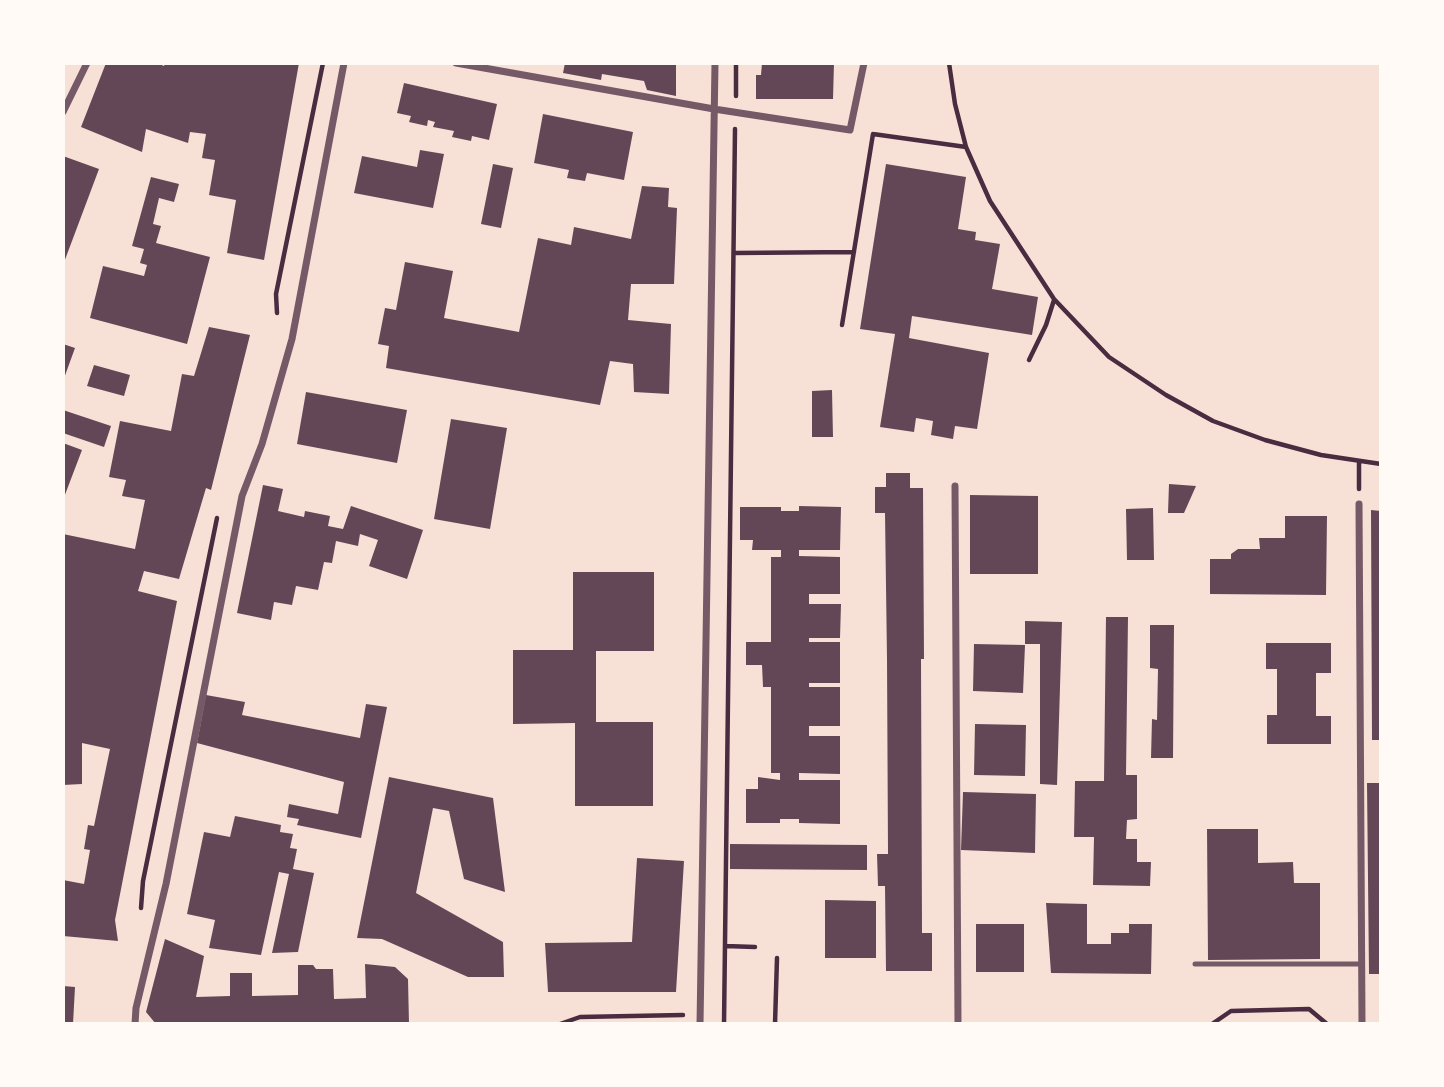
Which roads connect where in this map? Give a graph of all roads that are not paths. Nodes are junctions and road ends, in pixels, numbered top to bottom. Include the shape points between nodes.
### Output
1 (87, 63) edge
2 (344, 63) edge
3 (456, 63) edge
4 (715, 63) edge
5 (864, 63) edge
6 (714, 109) junction
7 (63, 112) edge
8 (955, 486) dead end
9 (1359, 504) road end
10 (1195, 964) dead end
11 (1362, 964) junction
12 (700, 1020) edge
13 (135, 1024) edge
14 (958, 1024) edge
15 (1362, 1024) edge

1 - 7 street
2 - 13 street via 292,339 242,496
3 - 6 street
4 - 6 street
5 - 6 street via 850,130
6 - 12 street
8 - 14 street
9 - 11 street
10 - 11 lane
11 - 15 street

